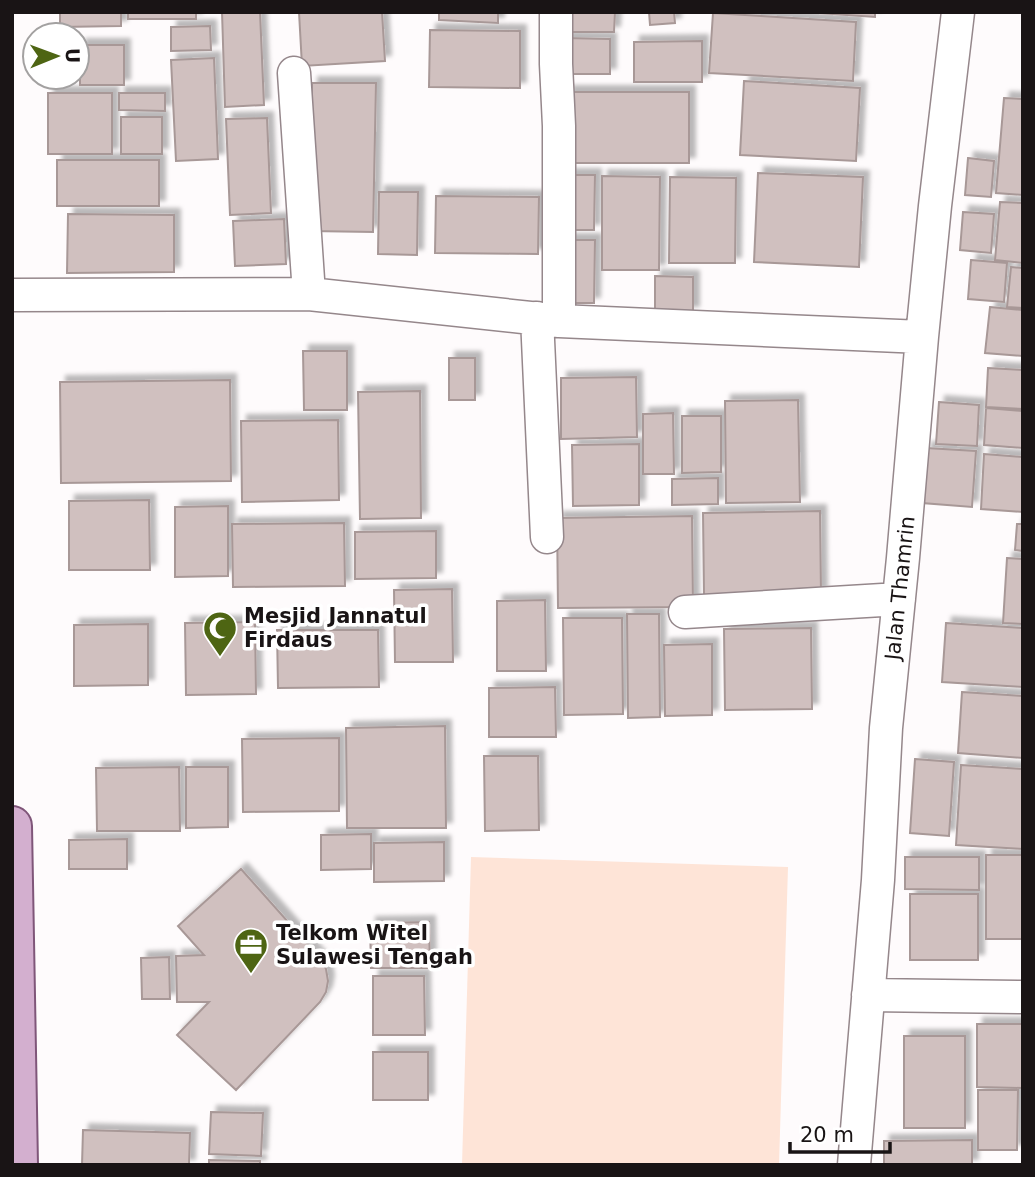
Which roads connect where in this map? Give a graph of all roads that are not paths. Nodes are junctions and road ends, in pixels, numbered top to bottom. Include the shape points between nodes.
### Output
1 (556, 12) edge
2 (958, 12) edge
3 (294, 73) dead end
4 (309, 294) junction
5 (12, 295) edge
6 (548, 319) junction
7 (922, 337) junction
8 (547, 537) dead end
9 (899, 599) junction
10 (685, 612) dead end
11 (12, 826) edge
12 (868, 995) junction
13 (1023, 997) edge
14 (18, 1165) edge
15 (854, 1165) edge

1 - 6 street via 559,126
2 - 7 street, Jalan Thamrin
3 - 4 street
4 - 5 street
4 - 6 street
6 - 7 street
6 - 8 street
7 - 9 street, Jalan Thamrin
9 - 10 street
9 - 12 street, Jalan Thamrin
11 - 14 main road
12 - 13 street
12 - 15 street, Jalan Thamrin

